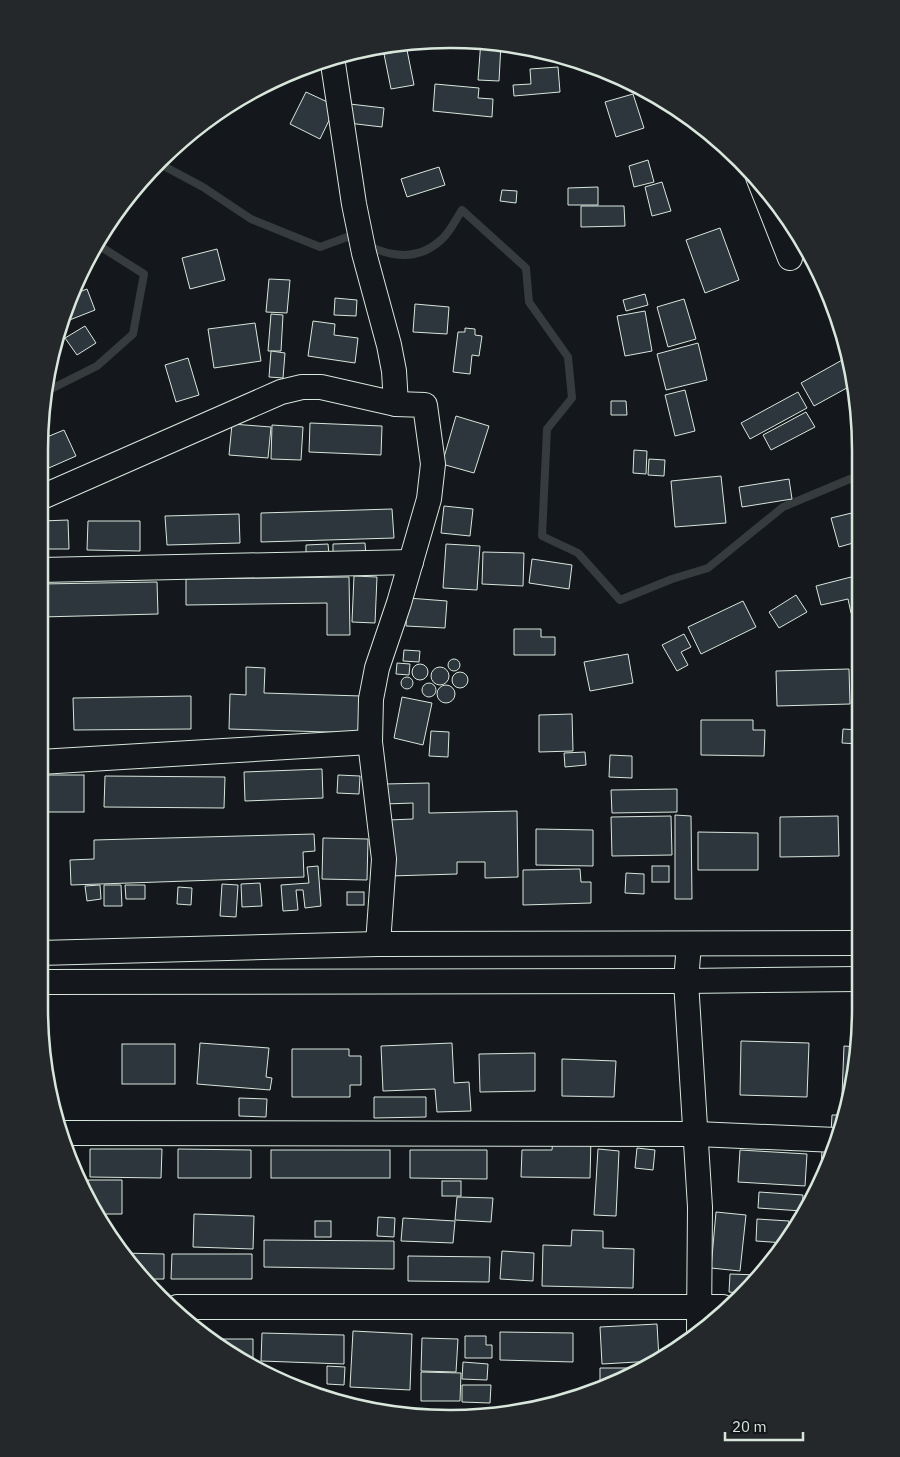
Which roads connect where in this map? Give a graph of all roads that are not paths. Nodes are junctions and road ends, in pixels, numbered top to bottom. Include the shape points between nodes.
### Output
1 (333, 65) edge
2 (769, 204) edge
3 (790, 258) dead end
4 (396, 404) junction
5 (48, 494) edge
6 (411, 562) junction
7 (48, 570) edge
8 (370, 742) junction
9 (48, 762) edge
10 (852, 943) edge
11 (378, 944) junction
12 (689, 944) junction
13 (48, 953) edge
14 (852, 979) edge
15 (686, 981) junction
16 (48, 982) edge
17 (68, 1134) edge
18 (697, 1134) junction
19 (830, 1140) edge
20 (182, 1307) edge
21 (708, 1315) edge

1 - 4 street via 354,204 389,345
2 - 3 street
4 - 5 street via 321,387 281,392
4 - 6 street via 425,405 433,464 429,499
6 - 7 street
6 - 8 street via 377,668 371,699
8 - 9 street
8 - 11 street via 384,859
10 - 12 street
11 - 12 street
11 - 13 street
12 - 15 street
14 - 15 street
15 - 16 street
15 - 18 street
17 - 18 street
18 - 19 street
18 - 21 street
20 - 21 street

